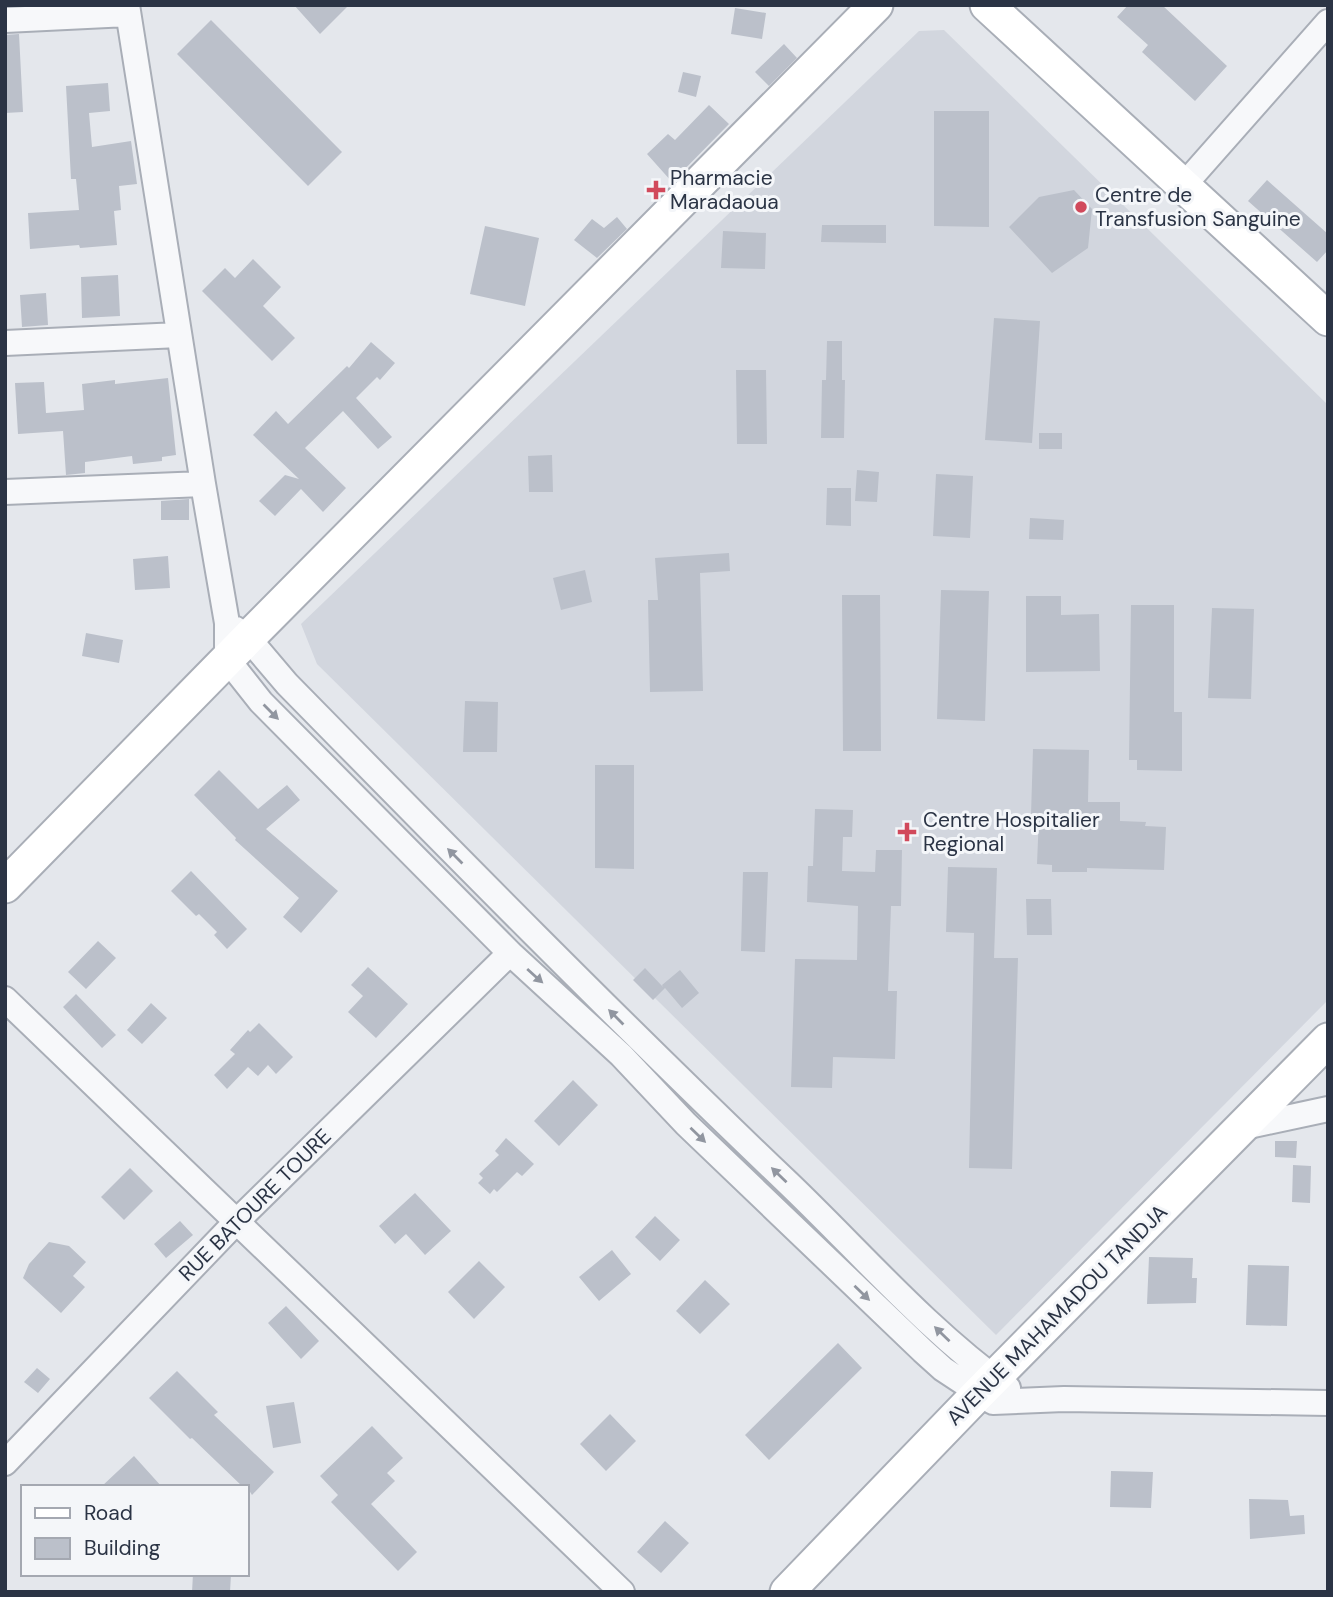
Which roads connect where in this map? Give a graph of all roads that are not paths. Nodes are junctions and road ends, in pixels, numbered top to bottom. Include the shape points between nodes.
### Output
1 (876, 5) edge
2 (987, 5) edge
3 (127, 10) edge
4 (5, 19) edge
5 (1328, 22) edge
6 (1184, 185) junction
7 (1328, 319) edge
8 (179, 335) junction
9 (5, 343) edge
10 (202, 484) junction
11 (5, 492) edge
12 (234, 640) junction
13 (5, 886) edge
14 (510, 953) junction
15 (5, 999) edge
16 (1328, 1040) edge
17 (1328, 1109) edge
18 (1244, 1127) junction
19 (237, 1220) junction
20 (845, 1238) junction
21 (824, 1256) junction
22 (995, 1391) junction
23 (1328, 1403) edge
24 (5, 1463) edge
25 (622, 1592) edge
26 (788, 1592) edge

1 - 12 street
2 - 6 street
3 - 4 street
3 - 8 street
5 - 6 street
6 - 7 street
8 - 9 street
8 - 10 street
10 - 11 street
10 - 12 street
12 - 13 street
12 -> 14 street via 261,702
20 -> 12 street via 633,1034 287,684
14 - 19 street, RUE BATOURE TOURE
14 -> 21 street via 621,1055
15 - 19 street
16 - 18 street, AVENUE MAHAMADOU TANDJA
17 - 18 street
18 - 22 street, AVENUE MAHAMADOU TANDJA
19 - 24 street, RUE BATOURE TOURE
19 - 25 street
20 - 21 street
22 -> 20 street
21 -> 22 street via 933,1360
22 - 23 street via 1064,1399
22 - 26 street, AVENUE MAHAMADOU TANDJA

